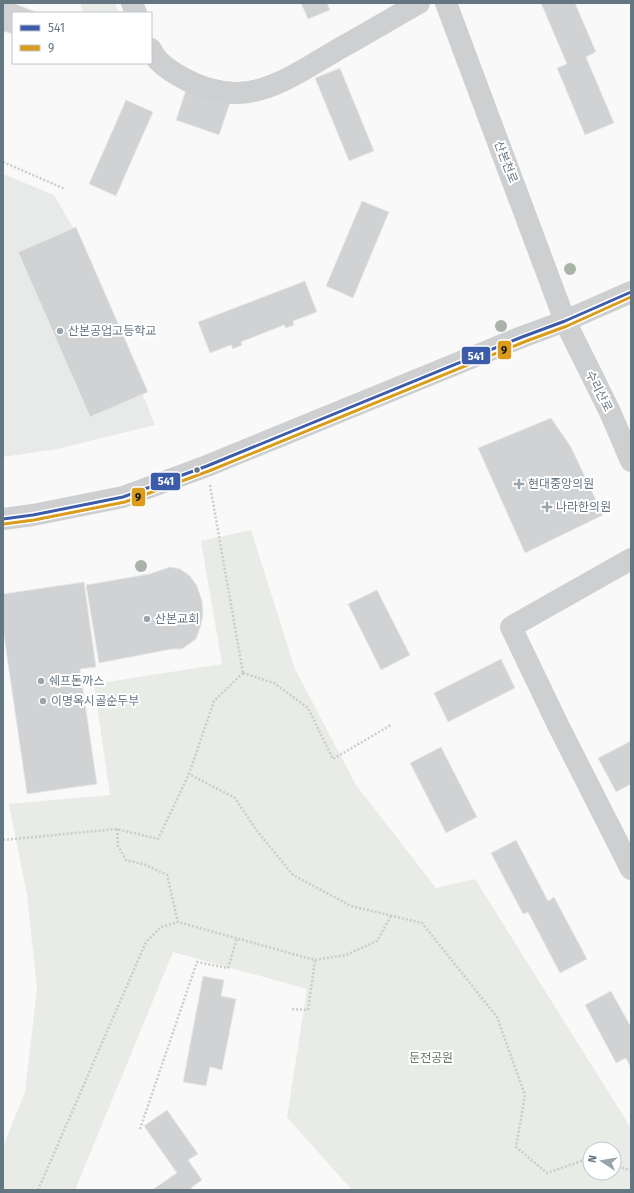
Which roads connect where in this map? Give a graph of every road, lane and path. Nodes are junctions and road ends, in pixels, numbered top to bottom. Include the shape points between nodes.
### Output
1 (7, 3) edge
2 (419, 3) edge
3 (446, 3) edge
4 (3, 5) edge
5 (152, 52) edge
6 (3, 162) edge
7 (65, 189) dead end
8 (631, 292) edge
9 (565, 321) junction
10 (631, 461) edge
11 (207, 466) junction
12 (3, 519) edge
13 (631, 560) edge
14 (243, 673) junction
15 (391, 726) dead end
16 (189, 774) junction
17 (118, 829) junction
18 (3, 840) edge
19 (631, 869) edge
20 (391, 916) junction
21 (178, 922) junction
22 (237, 938) junction
23 (315, 960) junction
24 (292, 1009) dead end
25 (140, 1129) dead end
26 (582, 1161) edge
27 (38, 1190) edge

1 - 4 path
2 - 5 street via 291,77 255,91 236,93 194,85 172,72 154,57
3 - 9 street, 산본천로
6 - 7 path
8 - 9 street
9 - 10 street, 수리산로
9 - 11 street
11 - 12 street via 122,497
11 - 14 path
13 - 19 street via 511,627
14 - 15 path via 274,683 308,708 333,759
14 - 16 path via 214,701
16 - 17 path via 158,838
16 - 20 path via 235,798 257,832 293,876 351,906
17 - 18 path
17 - 21 path via 118,846 126,860 146,865 167,875
20 - 23 path via 377,941 346,955
20 - 26 path via 422,923 497,1017 525,1095 516,1147 547,1173
21 - 22 path
21 - 27 path via 161,927 146,942
22 - 23 path
22 - 25 path via 228,968 197,962
23 - 24 path via 308,1010

